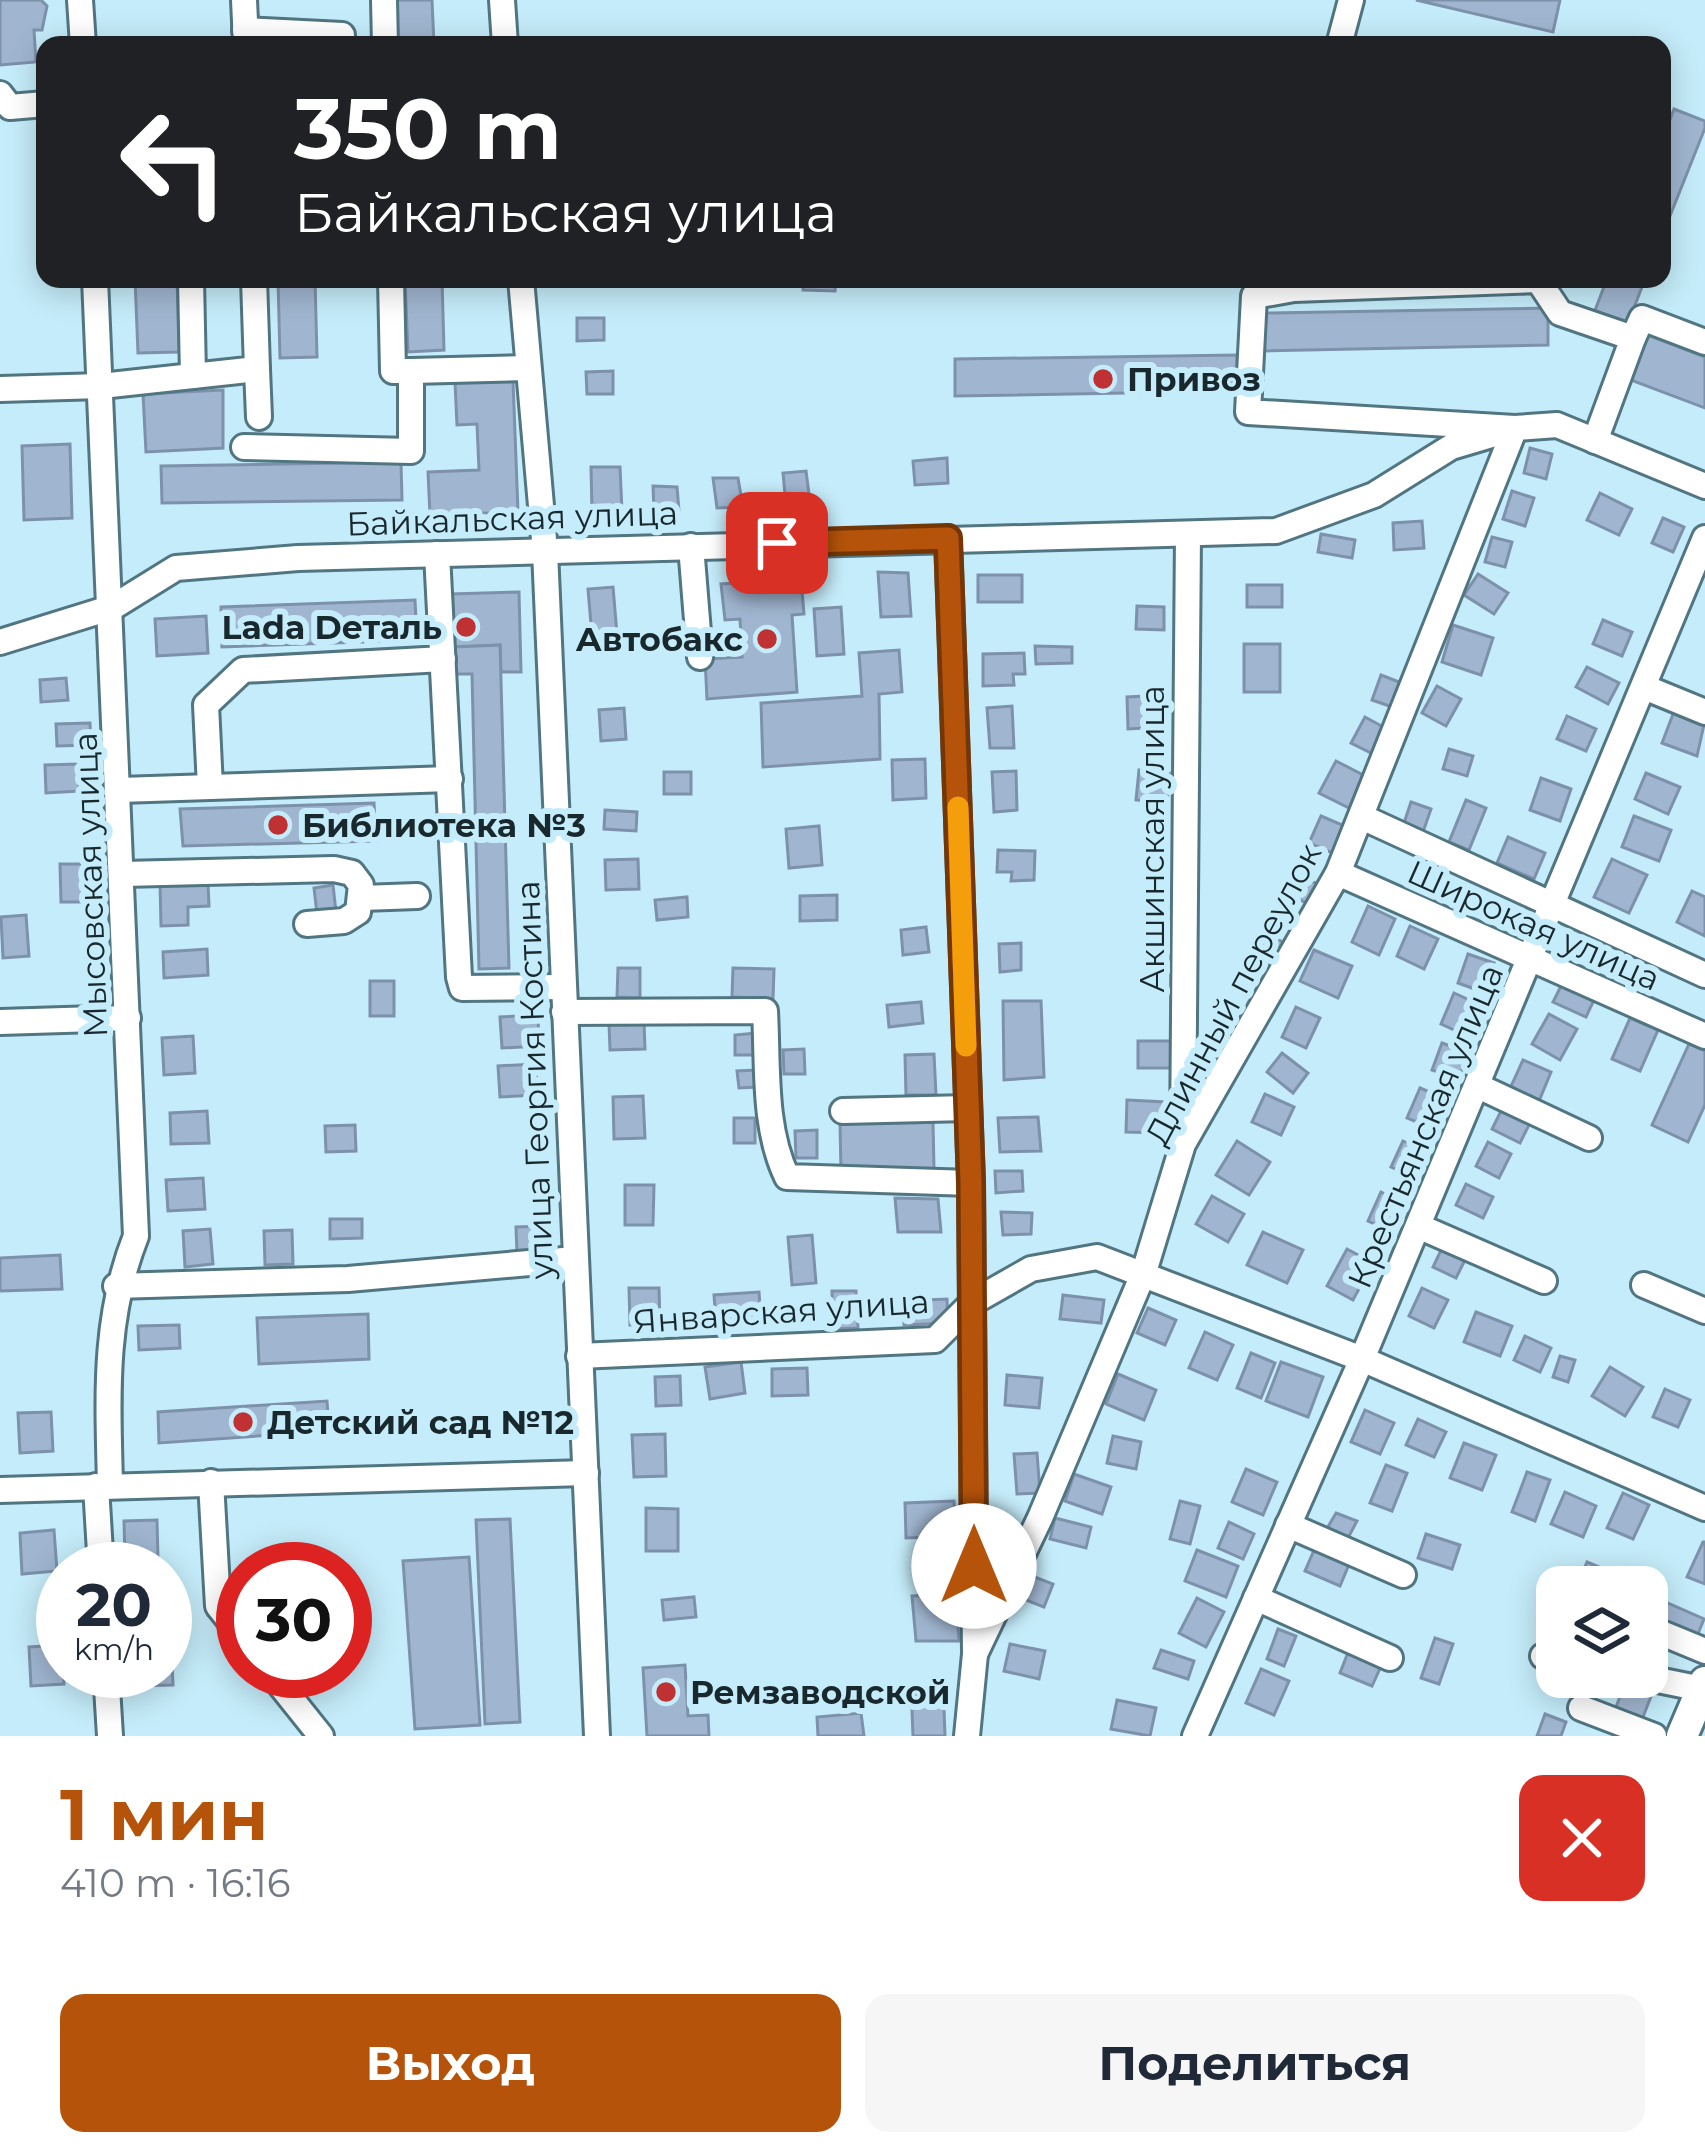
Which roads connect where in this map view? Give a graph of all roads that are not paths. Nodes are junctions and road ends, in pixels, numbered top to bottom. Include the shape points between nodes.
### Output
1 (80, 0) edge
2 (244, 0) edge
3 (384, 0) edge
4 (502, 0) edge
5 (1351, 0) edge
6 (342, 35) dead end
7 (82, 36) edge
8 (246, 36) edge
9 (310, 36) edge
10 (385, 36) edge
11 (504, 36) edge
12 (1341, 36) edge
13 (0, 94) edge
14 (36, 105) edge
15 (96, 288) edge
16 (191, 288) edge
17 (254, 288) edge
18 (391, 288) edge
19 (522, 288) edge
20 (1281, 288) edge
21 (1543, 288) edge
22 (1633, 338) junction
23 (1705, 342) edge
24 (527, 368) junction
25 (257, 369) junction
26 (411, 371) junction
27 (193, 376) junction
28 (101, 386) junction
29 (0, 389) edge
30 (259, 417) dead end
31 (1515, 428) junction
32 (1595, 441) junction
33 (244, 447) dead end
34 (1705, 486) edge
35 (1188, 534) junction
36 (948, 538) junction
37 (1705, 538) edge
38 (691, 546) junction
39 (545, 551) junction
40 (436, 554) junction
41 (112, 607) junction
42 (0, 642) edge
43 (700, 657) dead end
44 (443, 658) junction
45 (1644, 687) junction
46 (1705, 712) edge
47 (450, 779) junction
48 (210, 788) junction
49 (120, 790) junction
50 (1362, 817) junction
51 (1338, 873) junction
52 (123, 874) junction
53 (417, 896) dead end
54 (362, 898) junction
55 (1554, 907) junction
56 (307, 924) dead end
57 (1530, 962) junction
58 (1705, 975) edge
59 (563, 1000) junction
60 (128, 1018) junction
61 (0, 1022) edge
62 (1705, 1036) edge
63 (1478, 1086) junction
64 (968, 1108) junction
65 (843, 1111) dead end
66 (1589, 1138) dead end
67 (1183, 1144) junction
68 (971, 1183) junction
69 (1418, 1226) junction
70 (575, 1259) junction
71 (1144, 1272) junction
72 (1544, 1281) dead end
73 (1644, 1285) dead end
74 (116, 1286) junction
75 (973, 1302) junction
76 (1705, 1311) edge
77 (579, 1356) junction
78 (1362, 1359) junction
79 (586, 1473) junction
80 (211, 1483) junction
81 (103, 1486) junction
82 (0, 1490) edge
83 (1705, 1508) edge
84 (1288, 1525) junction
85 (101, 1542) edge
86 (216, 1571) edge
87 (1403, 1575) dead end
88 (1256, 1598) junction
89 (1668, 1636) edge
90 (1705, 1651) edge
91 (974, 1654) junction
92 (1390, 1658) dead end
93 (1668, 1681) edge
94 (1703, 1686) edge
95 (108, 1698) edge
96 (291, 1698) edge
97 (1581, 1708) dead end
98 (110, 1736) edge
99 (321, 1736) edge
100 (598, 1736) edge
101 (967, 1736) edge
102 (1195, 1736) edge
103 (1654, 1736) edge
104 (1682, 1736) edge

1 - 7 street
2 - 8 street
3 - 10 street
4 - 11 street
5 - 12 street
6 - 9 street
13 - 14 street via 10,107
15 - 28 street, Мысовская улица
16 - 27 street
17 - 25 street
18 - 26 street via 393,371
19 - 24 street, улица Георгия Костина
20 - 31 street via 1254,296 1248,412
21 - 22 street via 1560,313
22 - 23 street via 1642,318
22 - 32 street
24 - 26 street
24 - 39 street, улица Георгия Костина
25 - 27 street
25 - 30 street
26 - 33 street via 411,451
27 - 28 street
28 - 29 street
28 - 41 street, Мысовская улица
31 - 32 street via 1557,425
31 - 35 street, Байкальская улица via 1451,447 1374,495 1276,531
31 - 50 street, Длинный переулок
32 - 34 street
35 - 36 street, Байкальская улица
35 - 67 street, Акшинская улица
36 - 38 street, Байкальская улица
36 - 64 street
37 - 45 street, Крестьянская улица
38 - 39 street, Байкальская улица
38 - 43 street
39 - 40 street, Байкальская улица
39 - 59 street, улица Георгия Костина
40 - 41 street, Байкальская улица via 176,568
40 - 44 street
41 - 42 street, Байкальская улица
41 - 49 street, Мысовская улица
44 - 47 street
44 - 48 street via 244,670 206,705
45 - 46 street
45 - 55 street, Крестьянская улица
47 - 48 street
47 - 59 street via 462,988
48 - 49 street
49 - 52 street, Мысовская улица
50 - 51 street, Длинный переулок
50 - 55 street, Широкая улица
51 - 57 street, Широкая улица
51 - 67 street, Длинный переулок
52 - 54 street via 334,868 352,873
52 - 60 street, Мысовская улица
53 - 54 street
54 - 56 street via 344,921
55 - 57 street, Крестьянская улица
55 - 58 street, Широкая улица
57 - 62 street, Широкая улица
57 - 63 street, Крестьянская улица
59 - 68 street via 765,1011 772,1135 788,1177
59 - 70 street, улица Георгия Костина
60 - 61 street
60 - 74 street, Мысовская улица via 136,1236
63 - 66 street
63 - 69 street, Крестьянская улица
64 - 65 street
64 - 68 street
67 - 71 street, Длинный переулок
68 - 75 street
69 - 72 street
69 - 78 street, Крестьянская улица
70 - 74 street via 348,1279
70 - 77 street, улица Георгия Костина
71 - 75 street, Январская улица via 1097,1257 1031,1269
71 - 78 street, Январская улица
71 - 91 street, Длинный переулок
73 - 76 street
74 - 81 street, Мысовская улица
75 - 77 street, Январская улица via 935,1340
75 - 91 street
77 - 79 street, улица Георгия Костина
78 - 83 street, Январская улица
78 - 84 street, Крестьянская улица
79 - 80 street
79 - 100 street, улица Георгия Костина
80 - 81 street
80 - 86 street
81 - 82 street
81 - 85 street, Мысовская улица
84 - 87 street
84 - 88 street, Крестьянская улица
88 - 92 street
88 - 102 street, Крестьянская улица
89 - 90 street
91 - 101 street
93 - 94 street
94 - 104 main road
95 - 98 street
96 - 99 street
97 - 103 street

